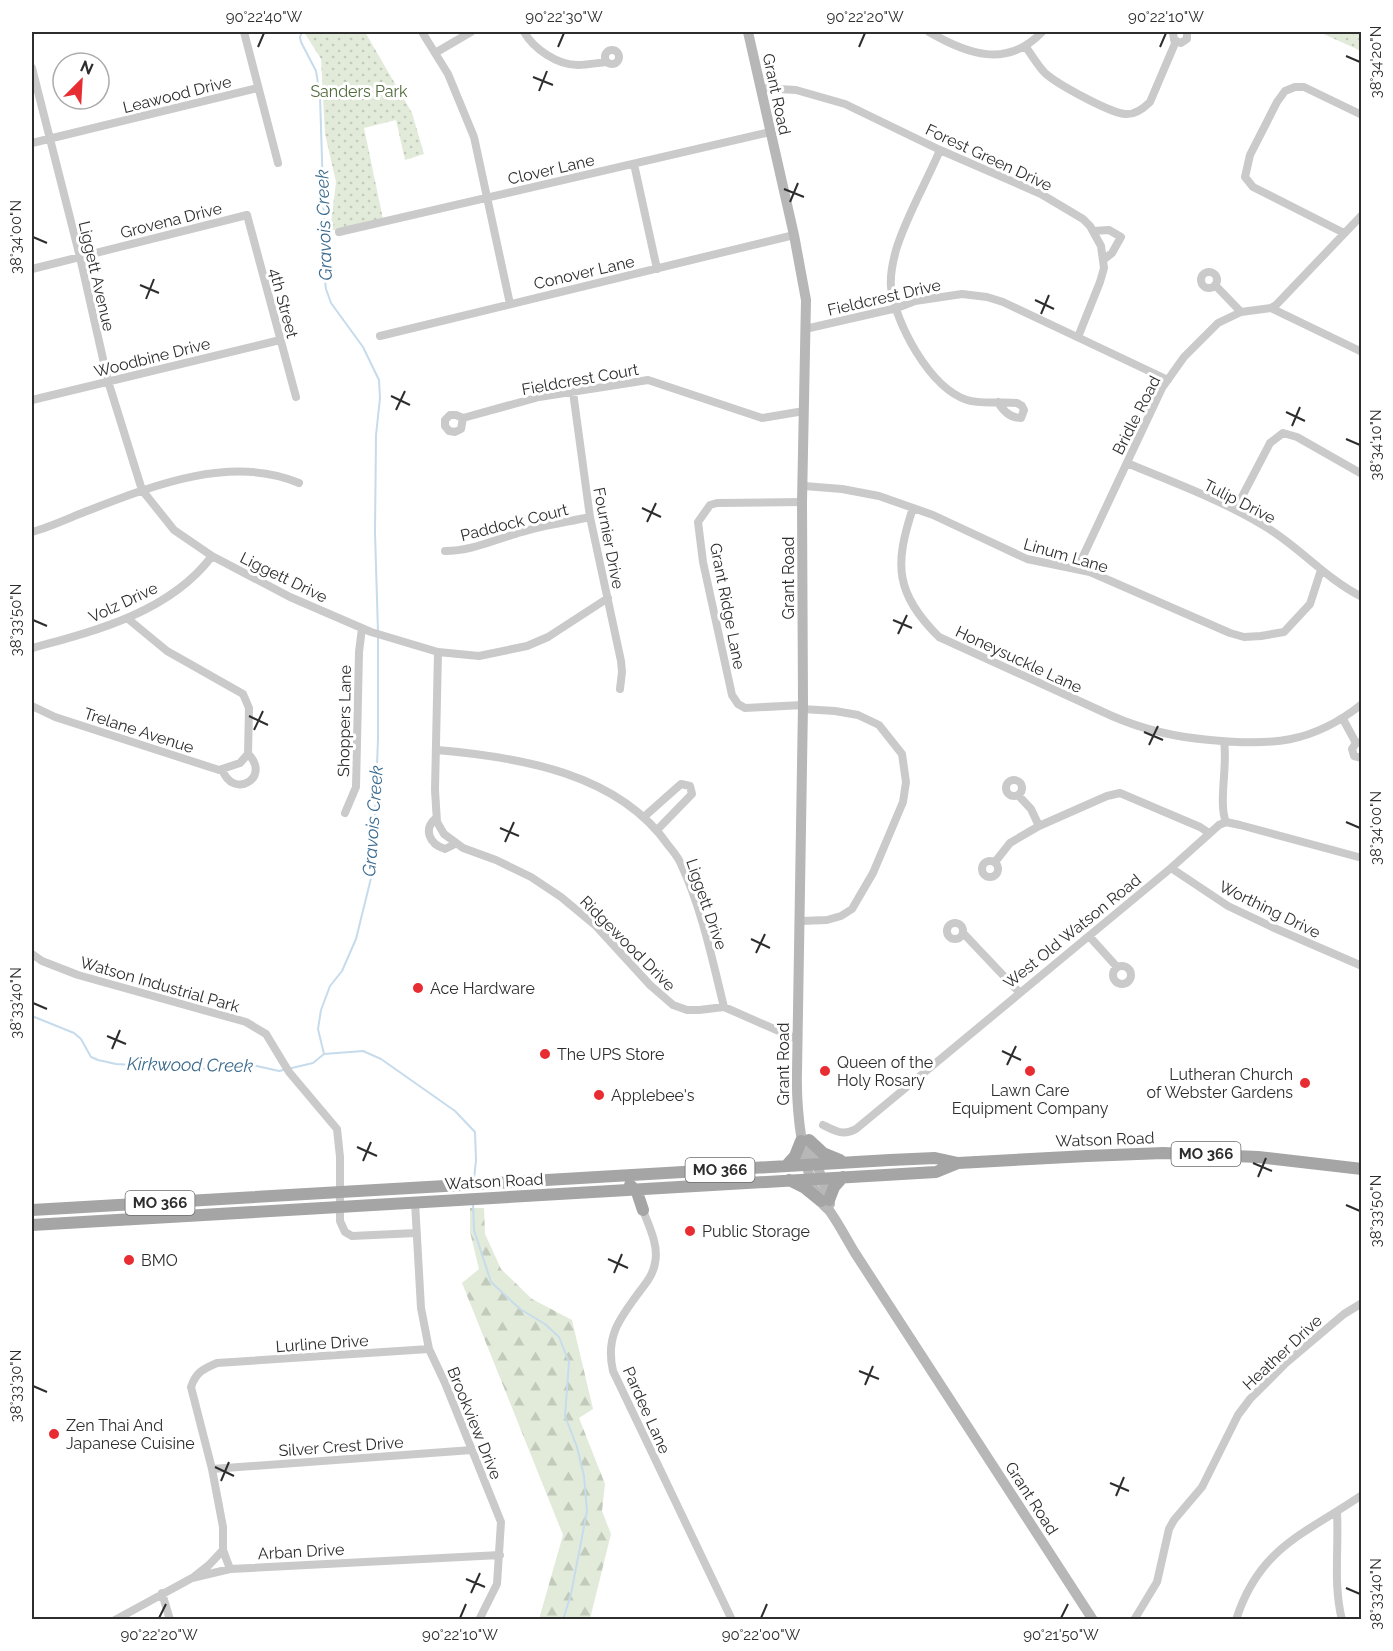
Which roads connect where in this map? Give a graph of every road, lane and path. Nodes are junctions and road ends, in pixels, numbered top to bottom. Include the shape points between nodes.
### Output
1 (244, 32) edge
2 (422, 32) edge
3 (471, 32) edge
4 (524, 32) edge
5 (748, 32) edge
6 (929, 32) edge
7 (1042, 32) edge
8 (1173, 32) edge
9 (1187, 32) edge
10 (1176, 41) junction
11 (1025, 46) junction
12 (435, 53) junction
13 (606, 62) dead end
14 (32, 68) edge
15 (258, 88) junction
16 (761, 88) junction
17 (1362, 115) edge
18 (770, 132) junction
19 (49, 139) junction
20 (32, 143) edge
21 (940, 150) junction
22 (278, 163) dead end
23 (634, 164) junction
24 (487, 198) junction
25 (247, 215) joint
26 (1362, 215) edge
27 (1093, 231) junction
28 (339, 232) dead end
29 (1344, 234) junction
30 (794, 235) junction
31 (80, 257) junction
32 (1103, 260) junction
33 (32, 269) edge
34 (657, 269) junction
35 (1215, 285) dead end
36 (510, 304) junction
37 (897, 308) junction
38 (1271, 308) junction
39 (1241, 312) junction
40 (805, 329) junction
41 (380, 336) dead end
42 (1078, 337) junction
43 (280, 340) junction
44 (1362, 352) edge
45 (1168, 380) junction
46 (108, 381) junction
47 (573, 392) junction
48 (296, 397) dead end
49 (32, 400) edge
50 (999, 402) dead end
51 (804, 411) junction
52 (463, 418) dead end
53 (1127, 463) junction
54 (1362, 474) edge
55 (300, 483) dead end
56 (804, 486) junction
57 (142, 490) junction
58 (802, 502) junction
59 (913, 508) junction
60 (1235, 510) junction
61 (590, 517) junction
62 (32, 532) edge
63 (445, 550) dead end
64 (212, 556) junction
65 (1077, 569) junction
66 (1321, 570) junction
67 (1362, 597) edge
68 (608, 598) junction
69 (127, 618) junction
70 (363, 628) junction
71 (32, 648) edge
72 (438, 652) junction
73 (620, 689) dead end
74 (1362, 704) edge
75 (32, 706) edge
76 (803, 707) junction
77 (1343, 719) junction
78 (1224, 742) junction
79 (1359, 743) edge
80 (437, 750) junction
81 (248, 754) junction
82 (1362, 758) edge
83 (222, 769) junction
84 (1018, 795) dead end
85 (345, 813) dead end
86 (645, 816) junction
87 (436, 818) junction
88 (1226, 822) junction
89 (1039, 826) junction
90 (658, 829) junction
91 (1209, 833) junction
92 (455, 843) junction
93 (1362, 858) edge
94 (995, 862) dead end
95 (1171, 868) junction
96 (801, 921) junction
97 (964, 934) dead end
98 (1089, 936) junction
99 (32, 954) edge
100 (1362, 966) edge
101 (1117, 968) dead end
102 (1019, 992) junction
103 (724, 1007) junction
104 (797, 1039) junction
105 (823, 1125) dead end
106 (804, 1137) junction
107 (847, 1162) junction
108 (958, 1163) junction
109 (812, 1164) junction
110 (786, 1166) junction
111 (1362, 1169) edge
112 (843, 1177) junction
113 (816, 1178) junction
114 (788, 1180) junction
115 (626, 1183) junction
116 (651, 1188) junction
117 (340, 1192) junction
118 (415, 1202) junction
119 (827, 1204) junction
120 (340, 1206) junction
121 (32, 1210) edge
122 (643, 1210) junction
123 (32, 1225) edge
124 (417, 1233) junction
125 (1362, 1304) edge
126 (429, 1349) junction
127 (472, 1450) junction
128 (212, 1469) junction
129 (1362, 1495) edge
130 (1337, 1512) junction
131 (223, 1550) junction
132 (500, 1555) junction
133 (230, 1569) junction
134 (192, 1578) junction
135 (162, 1593) junction
136 (115, 1620) edge
137 (171, 1620) edge
138 (479, 1620) edge
139 (732, 1620) edge
140 (1093, 1620) edge
141 (1134, 1620) edge
142 (1236, 1620) edge
143 (1342, 1620) edge

1 - 15 street
2 - 12 street
3 - 12 street
4 - 13 street via 545,54 566,63
5 - 16 street, Grant Road
6 - 11 street via 953,46 979,54 1000,54
7 - 11 street
8 - 10 street
9 - 10 street via 1185,41
10 - 11 street via 1150,102 1127,114 1056,82
12 - 24 street via 474,137
14 - 19 street, Liggett Avenue
15 - 19 street, Leawood Drive
15 - 22 street
16 - 18 street, Grant Road
16 - 21 street, Forest Green Drive via 796,90 845,104
17 - 29 street via 1304,87 1285,91 1250,155 1245,177 1253,188
18 - 23 street, Clover Lane
18 - 30 street, Grant Road
19 - 20 street, Leawood Drive
19 - 31 street, Liggett Avenue
21 - 27 street, Forest Green Drive via 1041,194 1083,219
21 - 37 street via 896,250 891,286
23 - 24 street, Clover Lane
23 - 34 street
24 - 28 street, Clover Lane
24 - 36 street
25 - 31 street, Grovena Drive
25 - 43 street, 4th Street
26 - 29 street
27 - 32 street, Forest Green Drive
27 - 32 street via 1109,230 1121,237
29 - 38 street
30 - 34 street, Conover Lane
30 - 40 street, Grant Road via 806,300
31 - 33 street, Grovena Drive
31 - 46 street, Liggett Avenue
32 - 42 street, Forest Green Drive via 1100,282
34 - 36 street, Conover Lane
35 - 39 street
36 - 41 street, Conover Lane
37 - 40 street, Fieldcrest Drive
37 - 42 street, Fieldcrest Drive via 915,301 962,294 987,297
37 - 50 street via 914,349 943,386 966,400
38 - 39 street, Bridle Road
38 - 44 street
39 - 45 street, Bridle Road via 1218,322
40 - 51 street, Grant Road
42 - 45 street, Fieldcrest Drive
43 - 46 street, Woodbine Drive
43 - 48 street, 4th Street
45 - 53 street, Bridle Road
46 - 49 street, Woodbine Drive
46 - 57 street, Liggett Avenue
47 - 51 street, Fieldcrest Court via 648,380 762,418
47 - 52 street, Fieldcrest Court
47 - 61 street, Fournier Drive
51 - 56 street, Grant Road
53 - 60 street, Tulip Drive
53 - 65 street, Bridle Road
54 - 60 street via 1283,433 1270,443
55 - 57 street via 265,472 242,470
56 - 58 street, Grant Road
56 - 59 street, Linum Lane via 879,496
57 - 62 street
57 - 64 street, Liggett Drive via 174,530
58 - 76 street, Grant Road
58 - 76 street, Grant Ridge Lane via 717,503 710,506 699,522 703,562 732,695 745,708
59 - 65 street, Linum Lane via 1027,559
59 - 78 street, Honeysuckle Lane via 900,553 900,570 912,606 939,637 1139,728
60 - 66 street, Tulip Drive via 1264,525
61 - 63 street, Paddock Court via 524,531 473,548
61 - 68 street, Fournier Drive
64 - 69 street, Volz Drive via 183,588
64 - 70 street, Liggett Drive via 290,597
65 - 66 street, Linum Lane via 1244,637 1284,632 1310,604
66 - 67 street, Tulip Drive
68 - 72 street, Liggett Drive via 548,638 527,646 479,656
68 - 73 street, Fournier Drive via 621,661
69 - 71 street, Volz Drive
69 - 81 street via 167,651 243,694 249,708
70 - 72 street, Liggett Drive
70 - 85 street, Shoppers Lane via 356,787
72 - 80 street, Ridgewood Drive
74 - 77 street, Honeysuckle Lane
75 - 83 street, Trelane Avenue via 55,717
76 - 96 street, Grant Road
76 - 96 street via 858,715 879,725 902,754 906,782 903,802 873,873 852,909 827,920
77 - 78 street, Honeysuckle Lane via 1284,741
77 - 79 street
78 - 88 street
79 - 82 street via 1352,747 1353,754
80 - 86 street, Liggett Drive via 486,754 582,779
80 - 87 street, Ridgewood Drive
81 - 83 street
81 - 83 street via 256,769 247,783 231,783
84 - 89 street
86 - 90 street, Liggett Drive
86 - 90 street via 681,784 690,786 692,794
87 - 92 street, Ridgewood Drive via 444,834
87 - 92 street, Ridgewood Drive via 429,824 432,842 445,849
88 - 91 street, West Old Watson Road
88 - 93 street
89 - 91 street via 1120,793
89 - 94 street via 1010,843
90 - 103 street, Liggett Drive via 681,862 704,927
91 - 95 street, West Old Watson Road
92 - 103 street, Ridgewood Drive via 531,877 561,897 596,926 673,1005 699,1011
95 - 98 street, West Old Watson Road
95 - 100 street, Worthing Drive via 1228,906
96 - 104 street, Grant Road
97 - 102 street
98 - 101 street
98 - 102 street, West Old Watson Road
99 - 117 street, Watson Industrial Park via 78,975 246,1022 266,1034 287,1068 337,1129
102 - 105 street, West Old Watson Road via 856,1129 839,1133
103 - 104 street
104 - 106 street, Grant Road via 797,1098
106 - 107 main road via 823,1153
106 - 109 street, Grant Road
106 - 110 main road
107 - 108 main road, Watson Road / MO 366 via 935,1158
107 - 109 main road, Watson Road / MO 366
108 - 111 main road, Watson Road / MO 366 via 1175,1154 1267,1158
108 - 112 main road, Watson Road / MO 366 via 936,1172
109 - 110 main road, Watson Road / MO 366
109 - 113 street, Grant Road
110 - 115 main road, Watson Road / MO 366
112 - 113 main road, Watson Road / MO 366
112 - 119 main road
113 - 114 main road, Watson Road / MO 366
113 - 119 street, Grant Road
114 - 116 main road, Watson Road / MO 366
114 - 119 main road
115 - 116 main road, Watson Road / MO 366
115 - 117 main road, Watson Road / MO 366 via 480,1184
115 - 118 main road, Watson Road / MO 366
115 - 122 main road
116 - 122 main road
117 - 120 street, Watson Industrial Park
117 - 121 main road, Watson Road / MO 366
118 - 120 main road, Watson Road / MO 366
118 - 124 street, Brookview Drive
119 - 140 street, Grant Road
120 - 123 main road, Watson Road / MO 366
120 - 124 street via 342,1228 352,1236
122 - 139 street, Pardee Lane via 656,1263 616,1328 610,1356
124 - 126 street, Brookview Drive via 421,1308
125 - 141 street, Heather Drive via 1344,1314 1286,1363 1238,1415 1202,1487 1169,1529 1157,1582
126 - 127 street, Brookview Drive
126 - 128 street, Lurline Drive via 217,1363 200,1370 191,1387
127 - 128 street, Silver Crest Drive
127 - 132 street, Brookview Drive via 501,1522
128 - 131 street via 223,1527
129 - 130 street
130 - 142 street via 1289,1541 1268,1561 1247,1592
130 - 143 street via 1336,1574
131 - 133 street
131 - 134 street
132 - 133 street, Arban Drive
132 - 138 street, Brookview Drive via 497,1584
133 - 134 street, Arban Drive
134 - 135 street, Arban Drive
135 - 136 street, Arban Drive
135 - 137 street

